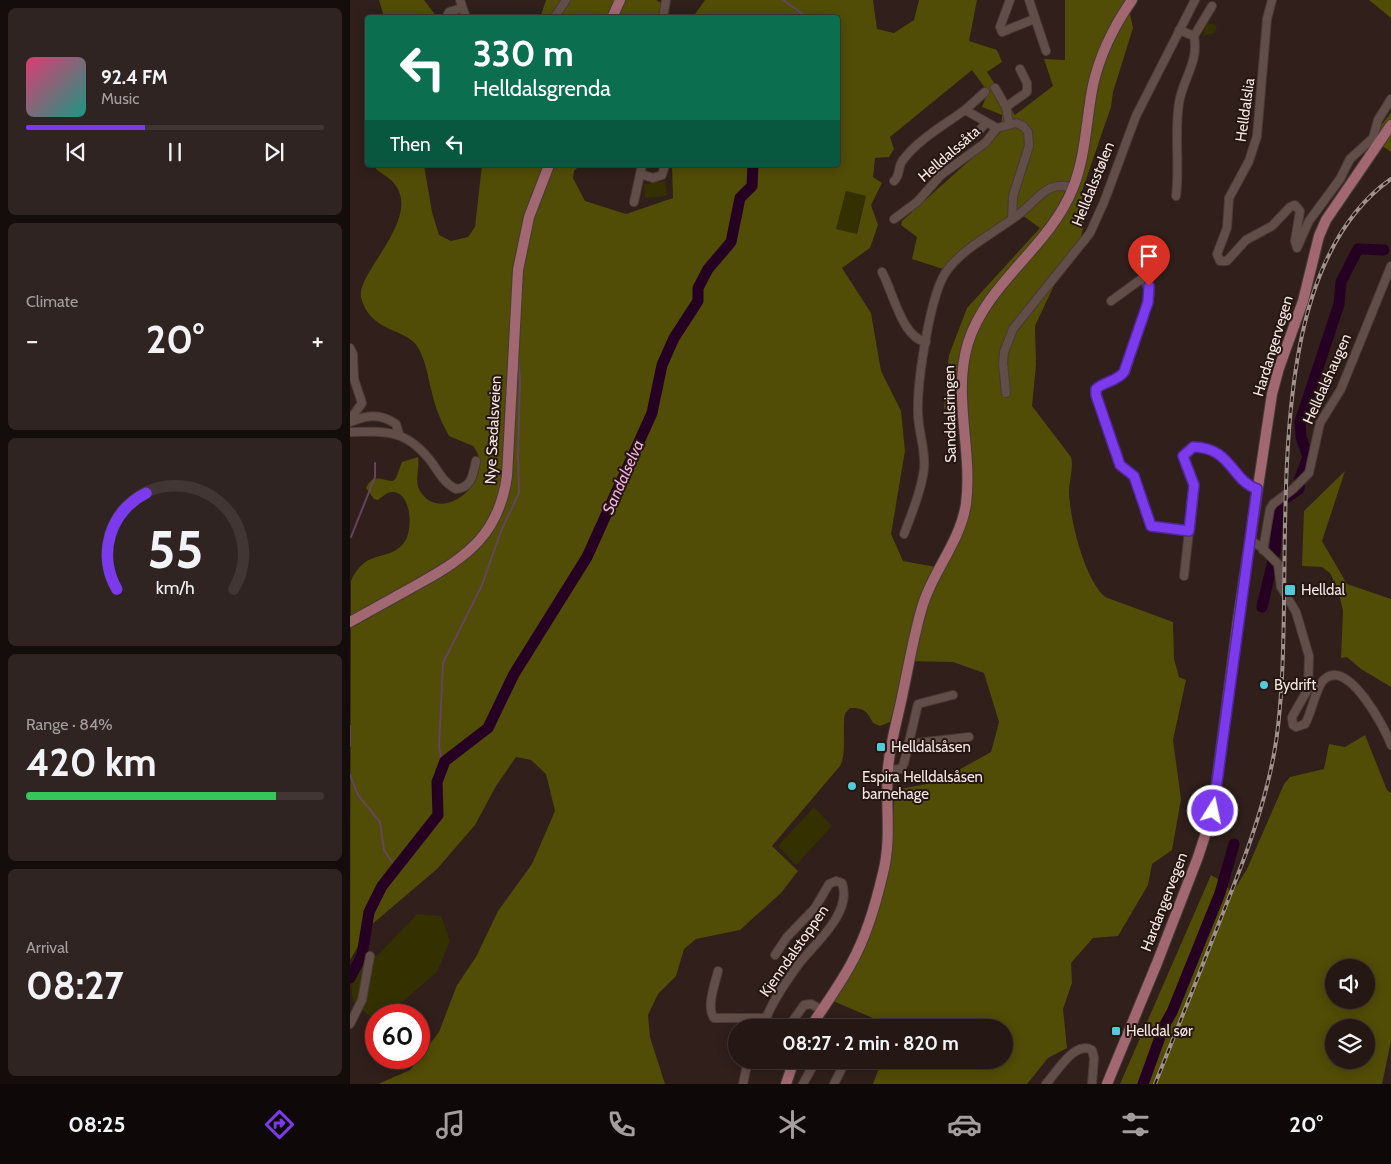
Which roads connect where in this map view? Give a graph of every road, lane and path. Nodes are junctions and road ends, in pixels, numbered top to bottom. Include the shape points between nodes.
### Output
1 (566, 0) edge
2 (620, 0) edge
3 (666, 0) edge
4 (1010, 0) edge
5 (1029, 0) edge
6 (1132, 0) edge
7 (1195, 0) edge
8 (1272, 0) edge
9 (461, 4) edge
10 (1212, 6) dead end
11 (448, 15) edge
12 (556, 15) edge
13 (613, 15) edge
14 (664, 15) edge
15 (1034, 19) junction
16 (1180, 30) junction
17 (1194, 36) junction
18 (1046, 52) dead end
19 (1020, 69) dead end
20 (996, 88) dead end
21 (985, 92) dead end
22 (1391, 99) edge
23 (1006, 107) junction
24 (965, 110) junction
25 (986, 123) junction
26 (1009, 123) junction
27 (1391, 126) edge
28 (997, 128) junction
29 (976, 134) dead end
30 (548, 167) edge
31 (642, 167) edge
32 (664, 167) edge
33 (641, 174) junction
34 (894, 181) dead end
35 (1073, 188) junction
36 (1176, 196) dead end
37 (634, 202) dead end
38 (1321, 203) junction
39 (1331, 211) junction
40 (894, 219) dead end
41 (1012, 219) junction
42 (1391, 266) edge
43 (882, 272) dead end
44 (1111, 301) dead end
45 (926, 342) junction
46 (350, 348) edge
47 (1006, 393) dead end
48 (350, 421) edge
49 (350, 432) edge
50 (399, 434) junction
51 (476, 461) dead end
52 (1257, 489) junction
53 (1189, 531) junction
54 (904, 534) dead end
55 (1250, 540) junction
56 (1248, 552) junction
57 (1266, 552) junction
58 (1184, 576) dead end
59 (350, 622) edge
60 (952, 695) dead end
61 (969, 737) dead end
62 (908, 744) junction
63 (1391, 744) edge
64 (888, 770) junction
65 (370, 956) dead end
66 (775, 956) dead end
67 (718, 971) dead end
68 (822, 1010) junction
69 (766, 1018) joint
70 (794, 1019) edge
71 (816, 1019) edge
72 (350, 1024) edge
73 (746, 1069) edge
74 (791, 1069) edge
75 (812, 1069) edge
76 (842, 1069) edge
77 (743, 1084) edge
78 (786, 1084) edge
79 (804, 1084) edge
80 (834, 1084) edge
81 (1046, 1084) edge
82 (1092, 1084) edge
83 (1107, 1084) edge

1 - 12 street
2 - 13 main road
3 - 14 street
4 - 15 street via 1000,27 1002,32
5 - 15 street
6 - 35 main road, Sanddalsringen via 1109,37 1097,70 1083,154
7 - 16 street, Helldalsstølen
8 - 38 street, Helldalslia via 1268,13 1257,136 1249,162 1229,198 1227,228 1218,258 1227,261 1246,240 1272,226 1295,205 1300,210 1295,241 1297,248
9 - 11 street
10 - 17 street
15 - 18 street
16 - 17 street
16 - 47 street, Helldalsstølen via 1136,116 1090,233 1013,329 1004,352
17 - 36 street via 1195,55 1179,103 1180,172
19 - 23 street via 1028,92
20 - 23 street
21 - 24 street, Helldalssåta
22 - 38 street, Helldalslia via 1378,120 1373,138 1350,159 1340,179
23 - 26 street
24 - 25 street, Helldalssåta
24 - 34 street, Helldalssåta via 908,154 899,165
25 - 28 street, Helldalssåta
25 - 29 street, Helldalssåta
26 - 28 street, Helldalssåta
26 - 41 street via 1023,126 1029,138 1013,196
27 - 39 main road, Hardangervegen
28 - 40 street, Helldalssåta via 985,144 941,175 917,202
30 - 59 main road, Nye Sædalsveien via 529,217 518,270 509,463 499,511 485,536 466,555
31 - 33 street
32 - 33 street via 662,175 653,178
33 - 37 street
35 - 41 street via 1063,185 1051,187
35 - 64 main road, Sanddalsringen via 1048,232 990,300 969,341 962,384 967,488 964,515 921,611
38 - 39 street
39 - 52 main road, Hardangervegen via 1319,236 1303,301 1272,394
41 - 45 street via 958,258 947,270 935,296
42 - 57 street, Helldalshaugen via 1341,389 1320,423 1311,466 1300,483 1278,498 1270,509
43 - 45 street via 906,326 916,339
44 - 53 street via 1140,280 1145,280 1149,286 1148,302 1124,372 1119,378 1096,389 1096,395 1120,465 1134,476 1151,526
45 - 54 street via 918,398 924,468
46 - 48 street via 354,379 362,403
48 - 50 street via 380,416 396,424
49 - 50 street
50 - 51 street via 419,448 446,482 456,489 469,483
52 - 53 street via 1248,486 1234,467 1215,452 1193,447 1183,456 1194,485
52 - 55 main road, Hardangervegen
53 - 58 street
55 - 56 main road, Hardangervegen
55 - 57 street
56 - 57 street
56 - 83 main road, Hardangervegen via 1213,811
57 - 63 street via 1276,560 1281,587 1296,612 1310,663 1308,689 1292,717 1293,725 1305,724 1323,680 1332,675 1340,676 1373,708
60 - 62 street via 918,704
61 - 62 street
62 - 64 street via 900,769
64 - 68 main road, Sanddalsringen via 888,835 884,873 858,950
65 - 72 street via 362,1000
66 - 69 street, Kjenndalstoppen via 787,937 815,908 829,884 842,883 844,892 836,917 799,964
67 - 69 street, Kjenndalstoppen via 711,1006 714,1018
68 - 70 street, Kjenndalstoppen via 811,1004 804,1005
68 - 71 main road, Sanddalsringen
73 - 77 street
74 - 78 main road
75 - 79 street
76 - 80 street
81 - 82 street via 1071,1053 1086,1046 1092,1050 1094,1058

